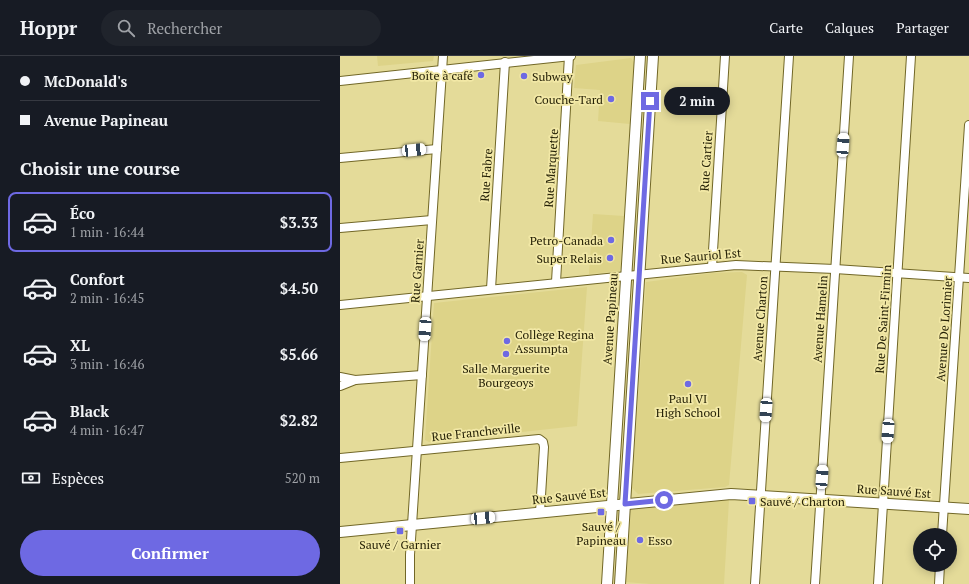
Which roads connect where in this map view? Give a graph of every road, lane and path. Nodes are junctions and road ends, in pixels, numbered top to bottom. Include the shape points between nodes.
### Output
1 (443, 56) edge
2 (570, 56) edge
3 (640, 56) edge
4 (653, 56) edge
5 (725, 56) edge
6 (789, 56) edge
7 (849, 56) edge
8 (911, 56) edge
9 (505, 62) junction
10 (442, 70) junction
11 (340, 81) edge
12 (969, 125) edge
13 (437, 149) junction
14 (340, 158) edge
15 (432, 220) junction
16 (340, 228) edge
17 (775, 265) junction
18 (712, 267) junction
19 (835, 269) junction
20 (898, 273) junction
21 (640, 274) junction
22 (626, 275) junction
23 (959, 277) junction
24 (969, 278) edge
25 (556, 282) junction
26 (492, 289) junction
27 (428, 296) junction
28 (340, 304) edge
29 (422, 375) junction
30 (340, 377) edge
31 (355, 380) junction
32 (340, 386) edge
33 (417, 450) junction
34 (340, 458) edge
35 (761, 495) junction
36 (820, 499) junction
37 (883, 503) junction
38 (625, 504) junction
39 (612, 505) junction
40 (944, 507) junction
41 (969, 509) edge
42 (540, 512) junction
43 (412, 525) junction
44 (942, 528) edge
45 (340, 532) edge
46 (940, 572) edge
47 (410, 584) edge
48 (606, 584) edge
49 (620, 584) edge
50 (755, 584) edge
51 (815, 584) edge
52 (878, 584) edge
53 (939, 584) edge

1 - 10 street, Rue Garnier
2 - 9 street
2 - 25 street, Rue Marquette
3 - 22 main road, Avenue Papineau
4 - 21 main road
5 - 18 street, Rue Cartier
6 - 17 street, Avenue Charton
7 - 19 street, Avenue Hamelin
8 - 20 street, Rue De Saint-Firmin
9 - 10 street
9 - 26 street, Rue Fabre
10 - 11 street
10 - 13 street, Rue Garnier
12 - 23 street, Avenue De Lorimier
13 - 14 street
13 - 15 street, Rue Garnier
15 - 16 street
15 - 27 street, Rue Garnier
17 - 18 street, Rue Sauriol Est
17 - 19 street, Rue Sauriol Est
17 - 35 street, Avenue Charton
18 - 21 street, Rue Sauriol Est
19 - 20 street, Rue Sauriol Est
19 - 36 street, Avenue Hamelin
20 - 23 street, Rue Sauriol Est
20 - 37 street, Rue De Saint-Firmin
21 - 22 street, Rue Sauriol Est
21 - 38 main road
22 - 25 street, Rue Sauriol Est
22 - 39 main road, Avenue Papineau
23 - 24 street, Rue Sauriol Est
23 - 40 street, Avenue De Lorimier
25 - 26 street, Rue Sauriol Est
26 - 27 street, Rue Sauriol Est
27 - 28 street, Rue Sauriol Est
27 - 29 street, Rue Garnier
29 - 31 street
29 - 33 street, Rue Garnier
30 - 31 street
31 - 32 street
33 - 34 street, Rue Francheville
33 - 42 street, Rue Francheville via 540,440 544,447
33 - 43 street, Rue Garnier
35 - 36 main road, Rue Sauvé Est
35 - 38 main road, Rue Sauvé Est via 731,494
35 - 50 street, Avenue Charton
36 - 37 main road, Rue Sauvé Est
36 - 51 street, Avenue Hamelin
37 - 40 main road, Rue Sauvé Est
37 - 52 street, Rue De Saint-Firmin
38 - 39 main road, Rue Sauvé Est
38 - 49 main road
39 - 42 main road, Rue Sauvé Est
39 - 48 main road, Avenue Papineau
40 - 41 main road, Rue Sauvé Est
40 - 44 street, Avenue De Lorimier
42 - 43 main road, Rue Sauvé Est
43 - 45 main road, Rue Sauvé Est
43 - 47 street, Rue Garnier
46 - 53 street

